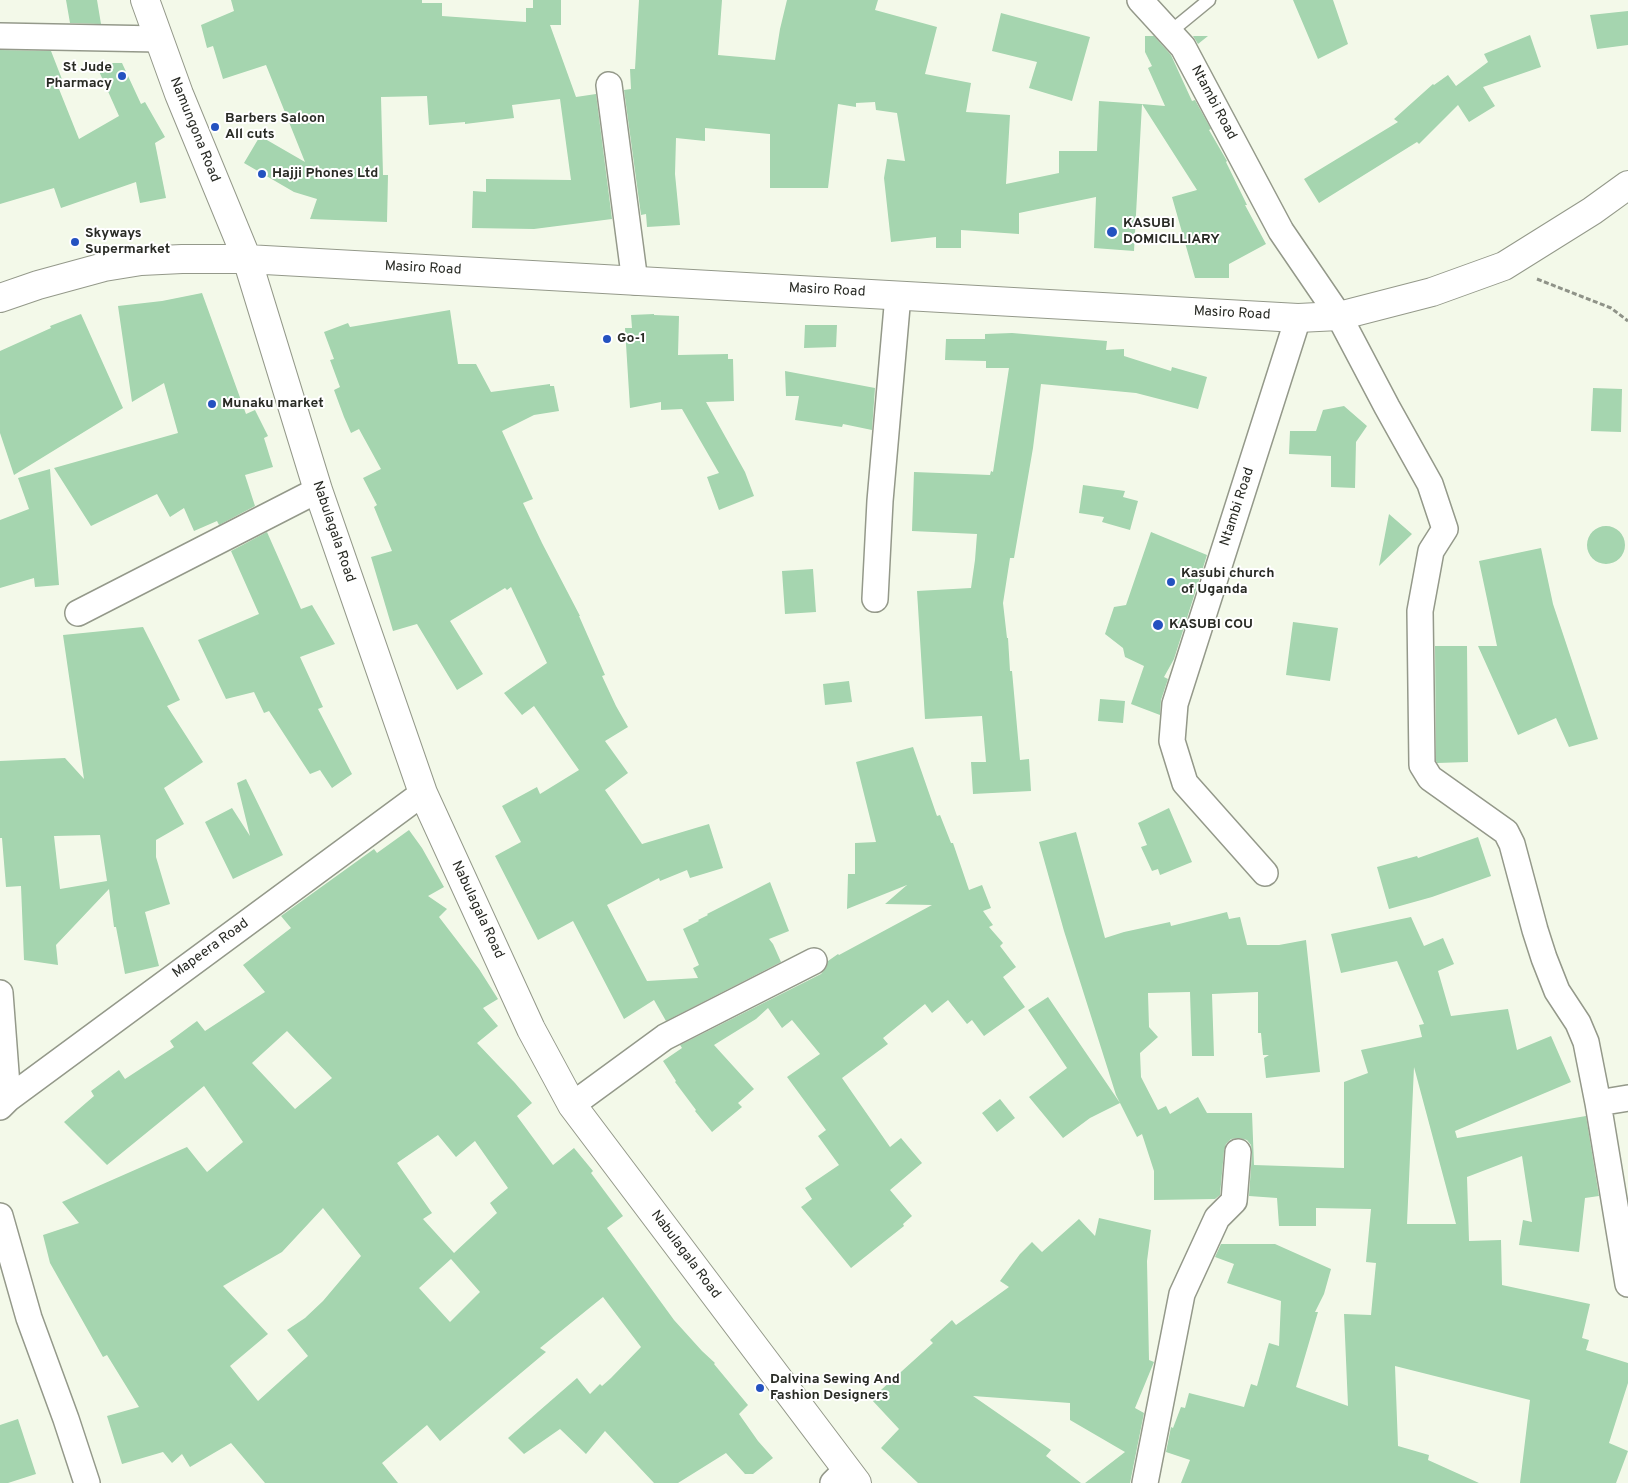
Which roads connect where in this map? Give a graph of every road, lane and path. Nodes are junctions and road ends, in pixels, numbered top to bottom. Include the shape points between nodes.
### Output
1 (145, 0) edge
2 (1140, 0) edge
3 (1208, 0) edge
4 (1170, 32) junction
5 (0, 36) edge
6 (159, 39) junction
7 (609, 85) dead end
8 (1628, 185) edge
9 (246, 259) junction
10 (1504, 266) junction
11 (635, 282) junction
12 (898, 295) junction
13 (0, 298) edge
14 (1339, 316) junction
15 (1298, 318) junction
16 (1628, 321) edge
17 (318, 490) junction
18 (875, 600) dead end
19 (78, 613) dead end
20 (423, 793) junction
21 (1265, 873) dead end
22 (814, 961) dead end
23 (0, 993) edge
24 (1628, 1098) edge
25 (4, 1103) edge
26 (1598, 1103) junction
27 (572, 1105) junction
28 (1238, 1152) dead end
29 (0, 1216) edge
30 (1628, 1284) edge
31 (846, 1478) edge
32 (87, 1483) edge
33 (1145, 1483) edge

1 - 6 main road, Namungona Road
2 - 4 street, Ntambi Road
3 - 4 lane
4 - 14 street, Ntambi Road via 1183,47 1281,231
5 - 6 street
6 - 9 main road, Namungona Road
7 - 11 street
8 - 10 main road, Masiro Road via 1592,212
9 - 11 main road, Masiro Road
9 - 13 main road, Masiro Road via 141,260
9 - 17 main road, Nabulagala Road
10 - 14 main road, Masiro Road via 1432,292
10 - 16 path via 1612,308
11 - 12 main road, Masiro Road
12 - 15 main road, Masiro Road
12 - 18 street
14 - 15 main road, Masiro Road
14 - 26 street, Ntambi Road via 1430,484 1445,529 1431,551 1420,612 1422,765 1430,778 1506,832 1544,958 1586,1042
15 - 21 street, Ntambi Road via 1175,704 1172,741 1185,783
17 - 19 street
17 - 20 main road, Nabulagala Road
20 - 25 street, Mapeera Road
20 - 27 main road, Nabulagala Road via 531,1029
22 - 27 street via 665,1037
23 - 25 street
24 - 26 street
26 - 30 street
27 - 31 main road, Nabulagala Road
28 - 33 street via 1234,1201 1217,1218 1182,1294
29 - 32 street via 29,1318

